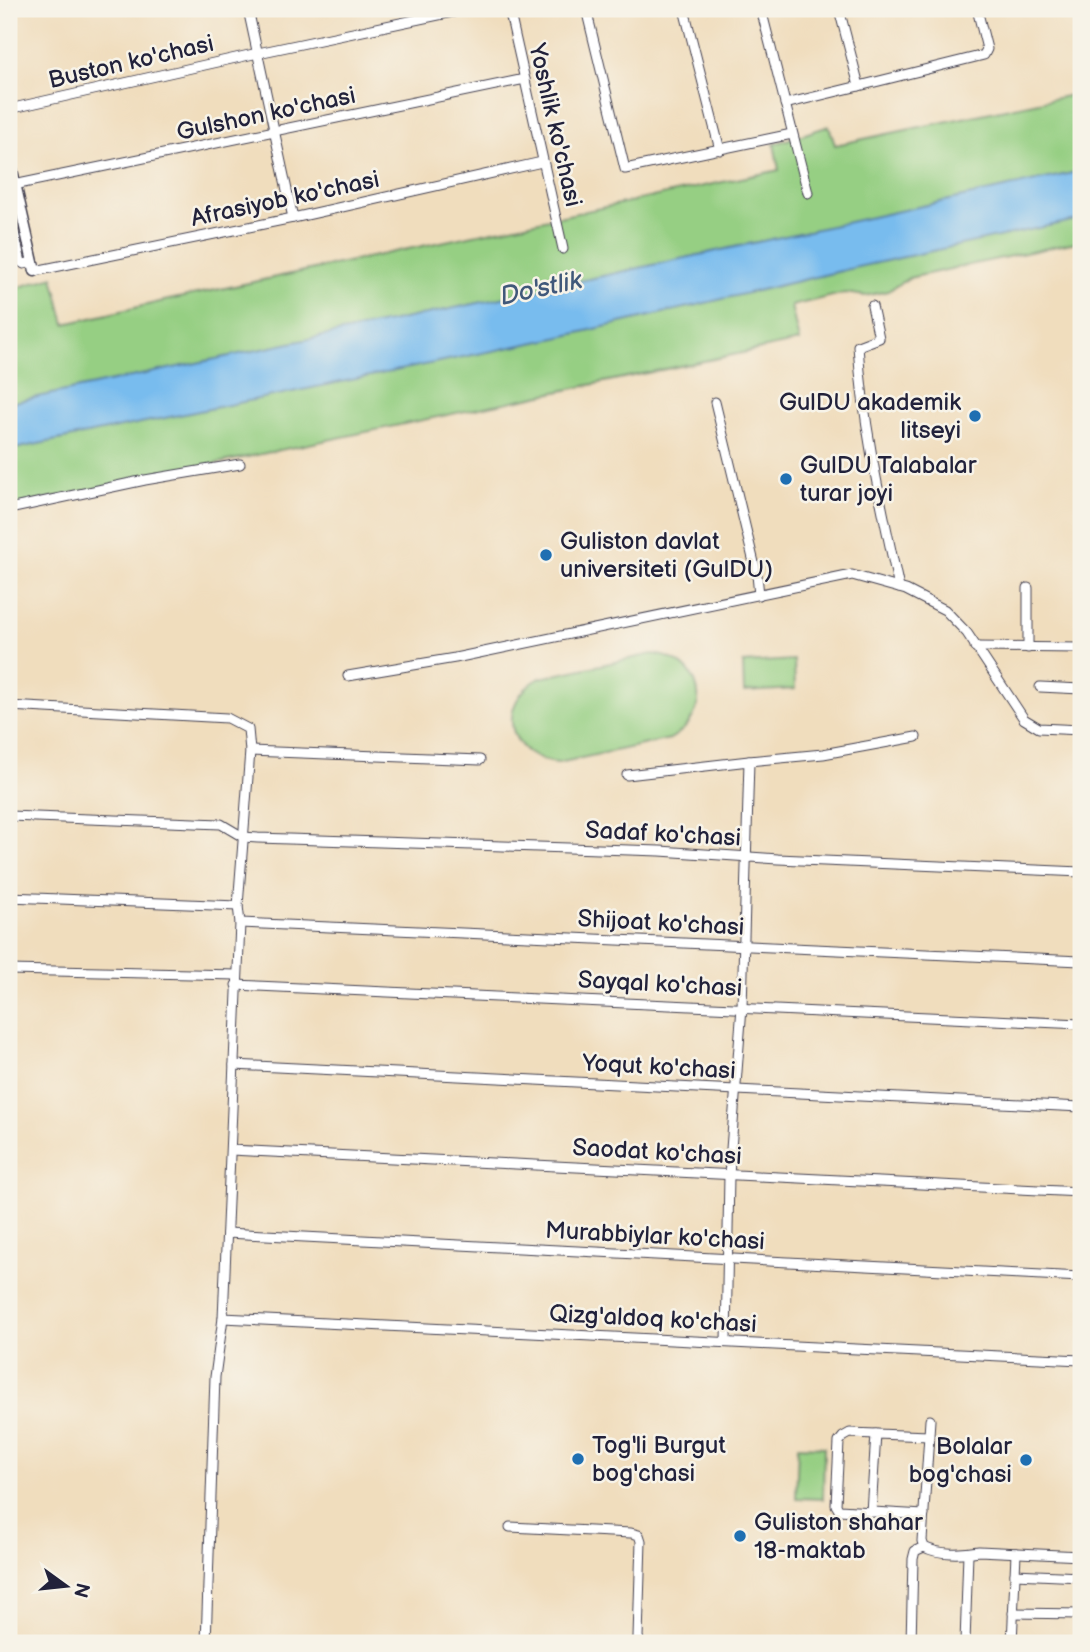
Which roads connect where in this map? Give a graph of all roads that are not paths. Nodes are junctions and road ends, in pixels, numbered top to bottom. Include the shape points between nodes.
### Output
1 (248, 9) edge
2 (467, 9) edge
3 (509, 9) edge
4 (586, 9) edge
5 (684, 9) edge
6 (777, 9) edge
7 (839, 9) edge
8 (977, 9) edge
9 (761, 10) edge
10 (258, 52) junction
11 (525, 79) junction
12 (859, 86) junction
13 (785, 104) junction
14 (9, 109) edge
15 (275, 132) junction
16 (792, 134) junction
17 (720, 150) junction
18 (9, 157) edge
19 (542, 162) junction
20 (12, 185) edge
21 (808, 193) dead end
22 (9, 212) edge
23 (293, 218) junction
24 (564, 249) dead end
25 (34, 267) junction
26 (872, 306) dead end
27 (715, 401) dead end
28 (240, 464) dead end
29 (9, 509) edge
30 (899, 588) junction
31 (1028, 588) dead end
32 (759, 594) junction
33 (975, 647) junction
34 (1028, 648) junction
35 (1081, 648) edge
36 (348, 676) dead end
37 (1040, 687) dead end
38 (1081, 689) edge
39 (9, 706) edge
40 (1081, 730) edge
41 (916, 737) dead end
42 (250, 751) junction
43 (480, 760) dead end
44 (749, 761) junction
45 (627, 775) dead end
46 (9, 816) edge
47 (243, 837) junction
48 (747, 857) junction
49 (1081, 872) edge
50 (9, 897) edge
51 (239, 906) junction
52 (240, 923) junction
53 (744, 946) junction
54 (1081, 961) edge
55 (9, 970) edge
56 (237, 980) junction
57 (742, 1007) junction
58 (1081, 1024) edge
59 (234, 1065) junction
60 (735, 1090) junction
61 (1081, 1107) edge
62 (230, 1150) junction
63 (729, 1175) junction
64 (1081, 1192) edge
65 (227, 1233) junction
66 (727, 1259) junction
67 (1081, 1277) edge
68 (223, 1318) junction
69 (726, 1342) junction
70 (1081, 1360) edge
71 (930, 1420) dead end
72 (876, 1434) junction
73 (929, 1436) junction
74 (871, 1513) junction
75 (924, 1515) junction
76 (510, 1527) dead end
77 (924, 1547) junction
78 (968, 1553) junction
79 (1016, 1553) junction
80 (1081, 1556) edge
81 (1015, 1574) junction
82 (1081, 1577) edge
83 (1013, 1613) junction
84 (1081, 1614) edge
85 (206, 1643) edge
86 (640, 1643) edge
87 (912, 1643) edge
88 (965, 1643) edge
89 (1012, 1643) edge

1 - 10 street
2 - 10 street, Buston ko'chasi
3 - 11 street, Yoshlik ko'chasi
4 - 17 street via 625,169
5 - 17 street
6 - 9 street
7 - 12 street
8 - 12 street via 987,49 984,55
9 - 13 street
10 - 14 street, Buston ko'chasi
10 - 15 street
11 - 15 street, Gulshon ko'chasi
11 - 19 street, Yoshlik ko'chasi
12 - 13 street
13 - 16 street
15 - 20 street, Gulshon ko'chasi
15 - 23 street
16 - 17 street
16 - 21 street
18 - 20 street
19 - 23 street, Afrasiyob ko'chasi
19 - 24 street, Yoshlik ko'chasi
20 - 25 street
22 - 25 street via 21,262
23 - 25 street, Afrasiyob ko'chasi
26 - 30 street via 879,338 858,346 859,369
27 - 32 street
28 - 29 street
30 - 32 street via 852,575
30 - 33 street via 945,610
31 - 34 street
32 - 36 street
33 - 34 street
33 - 40 street via 1024,719 1039,728
34 - 35 street
37 - 38 street
39 - 42 street via 227,718 248,729
41 - 44 street via 823,754
42 - 43 street
42 - 47 street
44 - 45 street
44 - 48 street
46 - 47 street via 221,824
47 - 48 street, Sadaf ko'chasi
47 - 51 street
48 - 49 street, Sadaf ko'chasi
48 - 53 street
50 - 51 street
51 - 52 street
52 - 53 street, Shijoat ko'chasi
52 - 56 street
53 - 54 street, Shijoat ko'chasi
53 - 57 street
55 - 56 street
56 - 57 street, Sayqal ko'chasi
56 - 59 street
57 - 58 street, Sayqal ko'chasi
57 - 60 street
59 - 60 street, Yoqut ko'chasi
59 - 62 street
60 - 61 street, Yoqut ko'chasi
60 - 63 street
62 - 63 street, Saodat ko'chasi
62 - 65 street
63 - 64 street, Saodat ko'chasi
63 - 66 street
65 - 66 street, Murabbiylar ko'chasi
65 - 68 street
66 - 67 street, Murabbiylar ko'chasi
66 - 69 street
68 - 69 street, Qizg'aldoq ko'chasi
68 - 85 street via 215,1377
69 - 70 street, Qizg'aldoq ko'chasi
71 - 73 street
72 - 73 street
72 - 74 street
72 - 74 street via 850,1433 839,1442 836,1505 845,1512
73 - 75 street
74 - 75 street
75 - 77 street
76 - 86 street via 639,1535
77 - 78 street
77 - 87 street via 915,1551 913,1559
78 - 79 street
78 - 88 street
79 - 80 street
79 - 81 street
81 - 82 street
81 - 83 street
83 - 84 street
83 - 89 street

